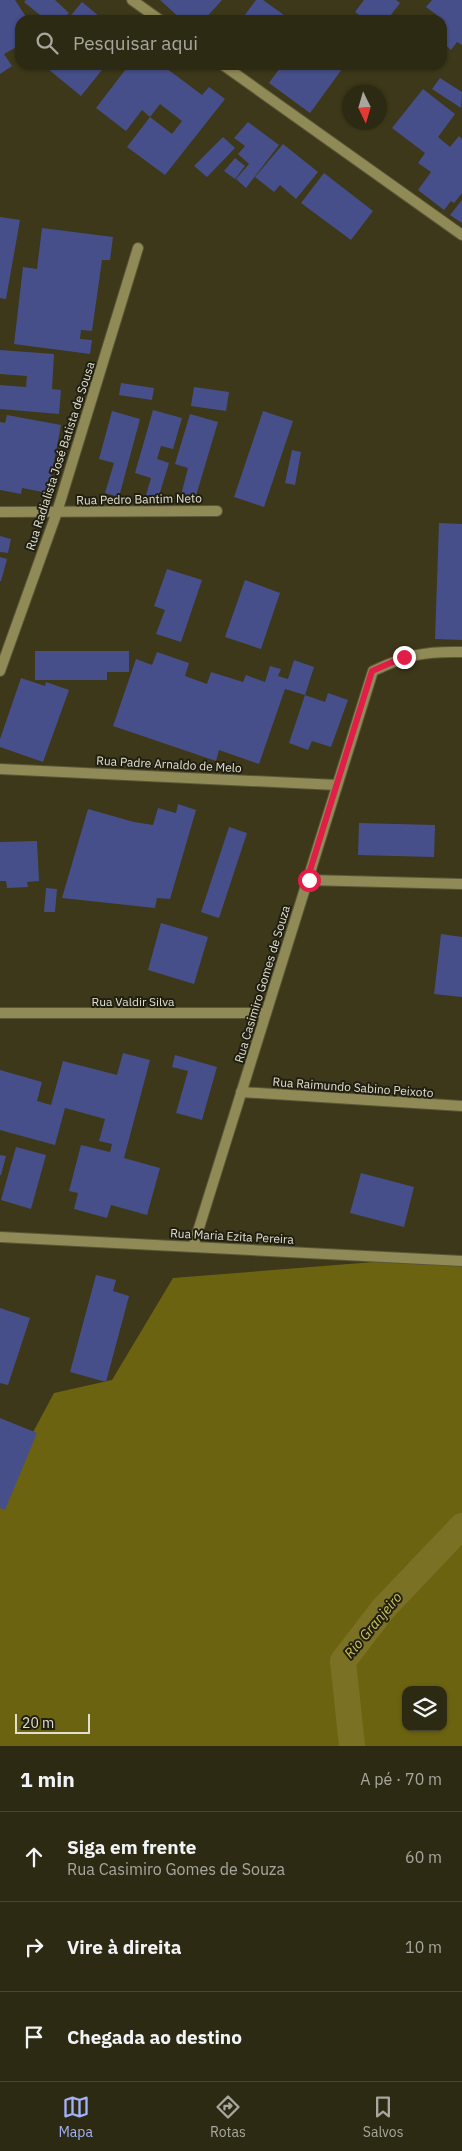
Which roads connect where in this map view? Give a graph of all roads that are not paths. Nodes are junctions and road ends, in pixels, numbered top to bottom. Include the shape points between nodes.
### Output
1 (132, 0) edge
2 (153, 15) edge
3 (230, 70) edge
4 (462, 235) edge
5 (138, 248) dead end
6 (218, 511) dead end
7 (0, 512) edge
8 (57, 512) junction
9 (462, 652) edge
10 (0, 671) edge
11 (0, 769) edge
12 (337, 785) junction
13 (307, 880) junction
14 (462, 884) edge
15 (0, 1013) edge
16 (266, 1013) junction
17 (242, 1092) junction
18 (462, 1106) edge
19 (0, 1237) edge
20 (193, 1247) junction
21 (462, 1261) edge

1 - 2 street
3 - 4 street
5 - 8 street, Rua Radialista José Batista de Sousa
6 - 8 street, Rua Pedro Bantim Neto
7 - 8 street, Rua Pedro Bantim Neto
8 - 10 street, Rua Radialista José Batista de Sousa
9 - 12 street, Rua Casimiro Gomes de Souza via 438,651 404,657 372,671
11 - 12 street, Rua Padre Arnaldo de Melo
12 - 13 street, Rua Casimiro Gomes de Souza
13 - 14 street
13 - 16 street, Rua Casimiro Gomes de Souza
15 - 16 street, Rua Valdir Silva
16 - 17 street, Rua Casimiro Gomes de Souza
17 - 18 street, Rua Raimundo Sabino Peixoto
17 - 20 street, Rua Casimiro Gomes de Souza
19 - 20 street, Rua Maria Ezita Pereira
20 - 21 street, Rua Maria Ezita Pereira

